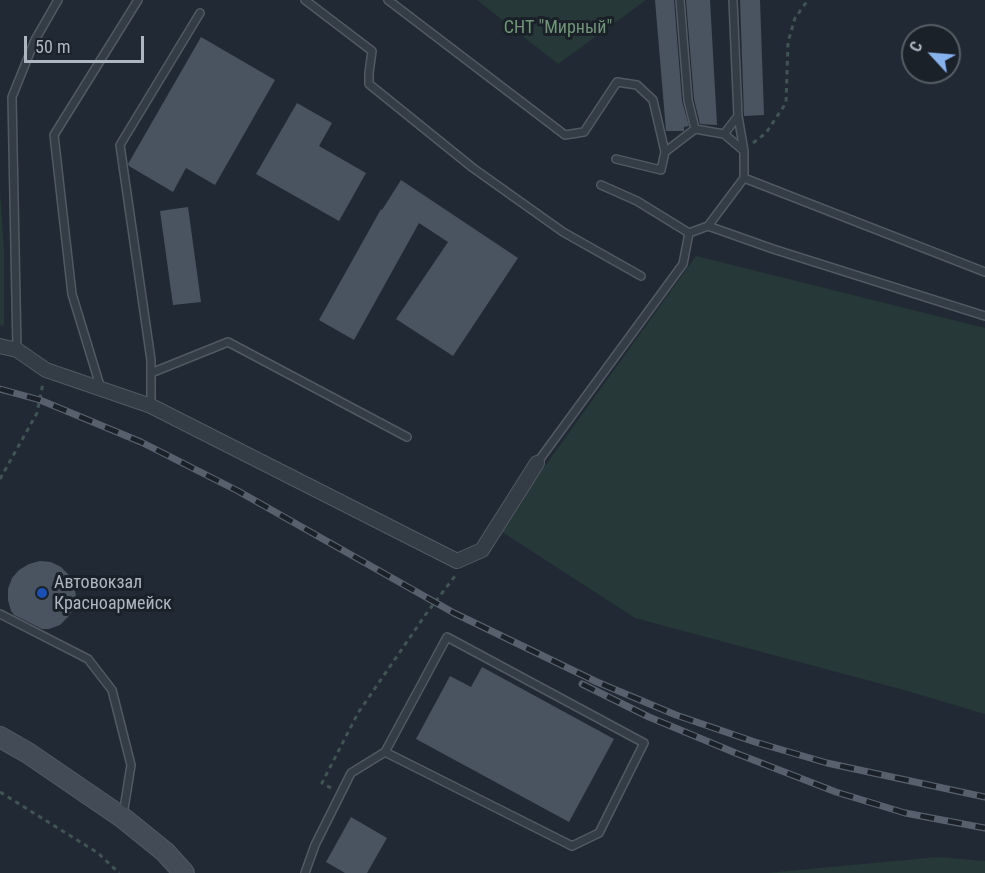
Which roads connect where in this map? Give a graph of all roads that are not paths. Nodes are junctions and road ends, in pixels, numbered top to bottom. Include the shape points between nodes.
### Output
1 (58, 0) edge
2 (138, 0) edge
3 (305, 0) edge
4 (388, 0) edge
5 (680, 0) edge
6 (733, 0) edge
7 (200, 13) dead end
8 (738, 116) junction
9 (695, 129) junction
10 (724, 134) junction
11 (744, 151) junction
12 (665, 152) junction
13 (616, 159) dead end
14 (744, 178) junction
15 (602, 185) dead end
16 (708, 226) junction
17 (689, 233) junction
18 (985, 272) edge
19 (641, 276) dead end
20 (985, 316) edge
21 (0, 346) edge
22 (17, 350) junction
23 (151, 373) junction
24 (101, 389) junction
25 (151, 405) junction
26 (407, 437) dead end
27 (537, 463) joint
28 (0, 614) edge
29 (0, 737) edge
30 (385, 752) junction
31 (123, 818) junction
32 (184, 873) edge
33 (305, 873) edge

1 - 22 lane via 35,40 12,97
2 - 24 lane via 54,135 72,294
3 - 19 lane via 372,51 369,84 473,168 563,232
4 - 12 lane via 565,135 584,132 617,82 637,85 653,100
5 - 9 lane via 688,100
6 - 8 lane
7 - 23 lane via 120,145
8 - 10 lane
8 - 11 lane
9 - 10 lane
9 - 12 lane
10 - 11 lane
11 - 14 lane
12 - 13 lane via 661,170
14 - 16 lane
14 - 18 lane
15 - 17 lane
16 - 17 lane
16 - 20 lane
17 - 27 lane via 682,264
21 - 22 street
22 - 24 street via 46,370
23 - 25 lane
23 - 26 lane via 228,342
24 - 25 street
25 - 27 street via 457,561 482,550
28 - 31 lane via 88,659 111,690 131,765
29 - 31 main road
30 - 30 lane via 447,638 644,743 599,833 572,846
30 - 33 lane via 351,772
31 - 32 main road

